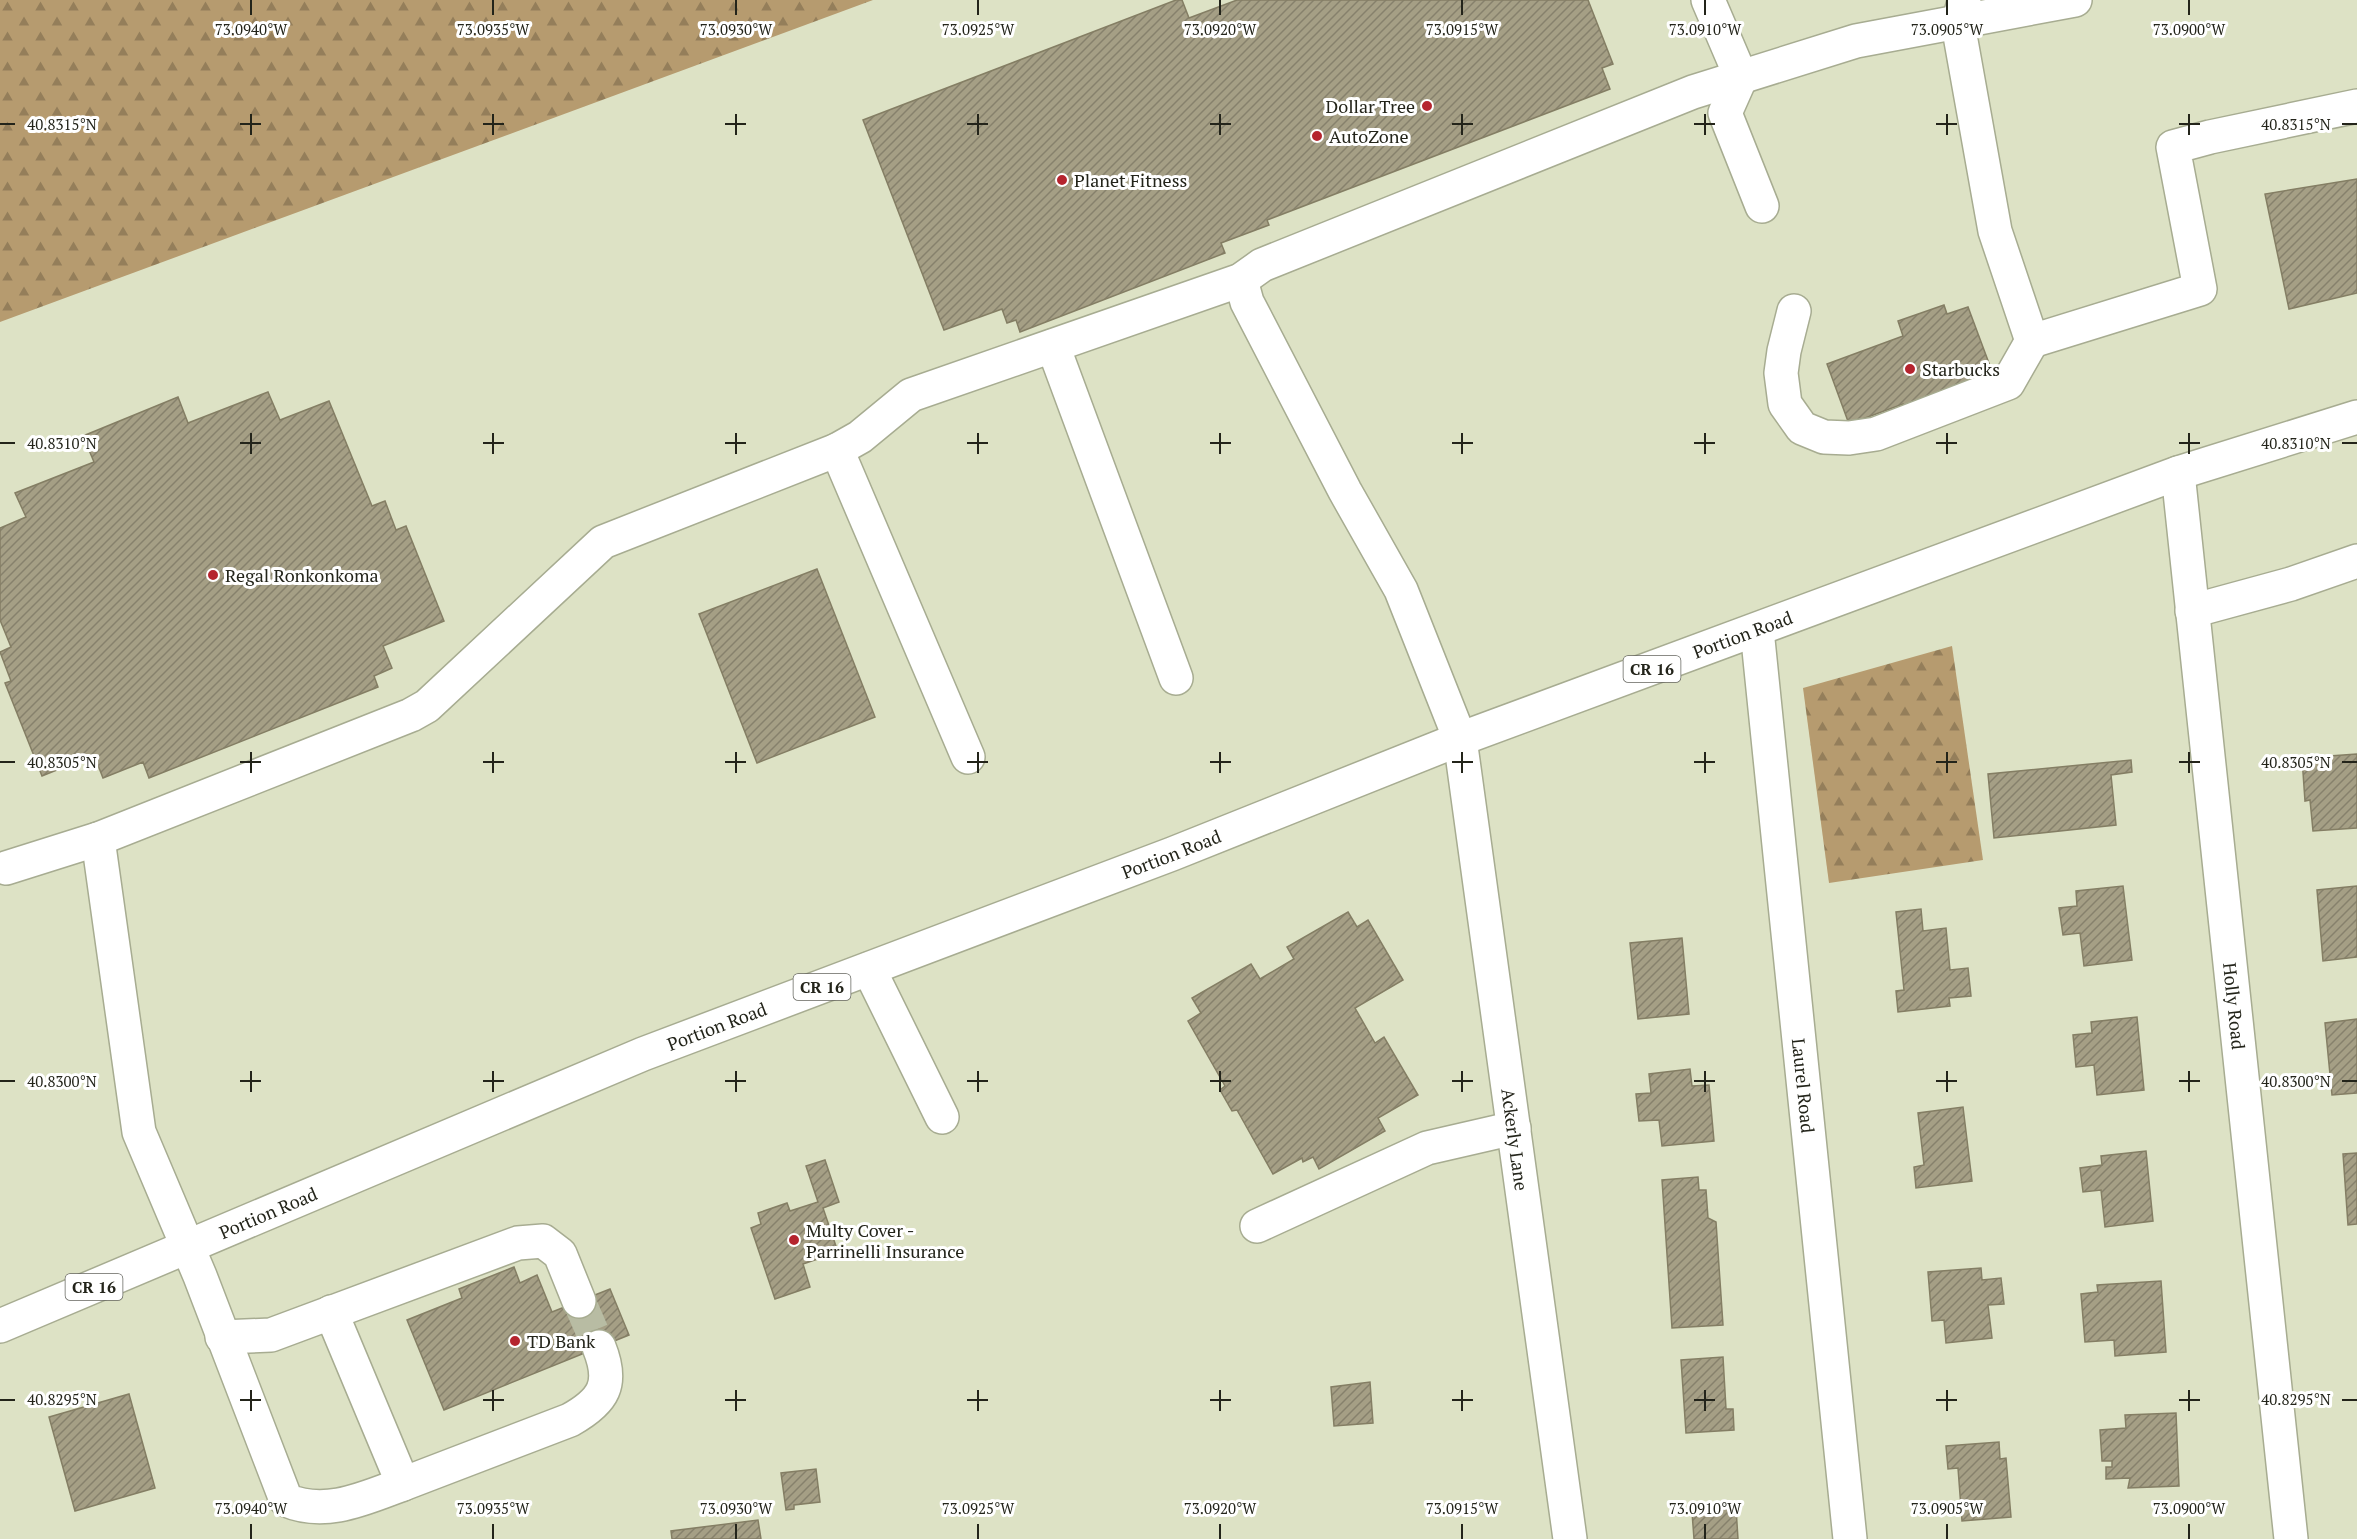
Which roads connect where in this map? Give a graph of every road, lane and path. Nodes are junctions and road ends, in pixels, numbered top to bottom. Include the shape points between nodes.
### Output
1 (1708, 0) edge
2 (2075, 0) edge
3 (1961, 12) edge
4 (1741, 77) junction
5 (2357, 106) edge
6 (1762, 206) dead end
7 (1241, 280) junction
8 (1794, 311) dead end
9 (2032, 341) junction
10 (1053, 346) junction
11 (2357, 417) edge
12 (837, 450) junction
13 (2178, 473) junction
14 (2357, 561) edge
15 (2192, 611) junction
16 (1757, 630) junction
17 (1176, 678) dead end
18 (1460, 739) junction
19 (968, 757) dead end
20 (98, 839) junction
21 (6, 868) dead end
22 (869, 969) junction
23 (942, 1117) dead end
24 (1514, 1128) junction
25 (1257, 1226) dead end
26 (188, 1247) junction
27 (579, 1301) tunnel mouth
28 (331, 1312) junction
29 (0, 1326) edge
30 (222, 1337) junction
31 (599, 1347) tunnel mouth
32 (403, 1484) junction
33 (1570, 1539) edge
34 (1850, 1539) edge
35 (2291, 1539) edge

1 - 4 street
2 - 3 street
3 - 4 street
3 - 9 street via 1995,231
4 - 6 street via 1725,113
4 - 7 street via 1683,96 1262,265
5 - 9 street via 2173,147 2200,289
7 - 10 street
7 - 18 street, Ackerly Lane via 1263,334 1401,590
8 - 9 street via 1781,373 1785,404 1802,428 1824,437 1876,434 2008,383
10 - 12 street via 911,395 860,437
10 - 17 street
11 - 13 street, Portion Road / CR 16
12 - 19 street
12 - 20 street via 603,542 427,706 411,715
13 - 15 street, Holly Road
13 - 16 street, Portion Road / CR 16
14 - 15 street
15 - 35 street, Holly Road
16 - 18 street, Portion Road / CR 16
16 - 34 street, Laurel Road
18 - 22 street, Portion Road / CR 16
18 - 24 street, Ackerly Lane
20 - 21 street
20 - 26 street via 140,1132
22 - 23 street
22 - 26 street, Portion Road / CR 16 via 644,1054
24 - 25 street via 1428,1148
24 - 33 street, Ackerly Lane
26 - 29 street, Portion Road / CR 16
26 - 30 street
27 - 28 street via 560,1254 543,1241 518,1243
28 - 30 street via 271,1335
28 - 32 street
30 - 32 street via 286,1500 299,1506 328,1507 349,1504
31 - 32 street via 606,1365 606,1385 588,1410

